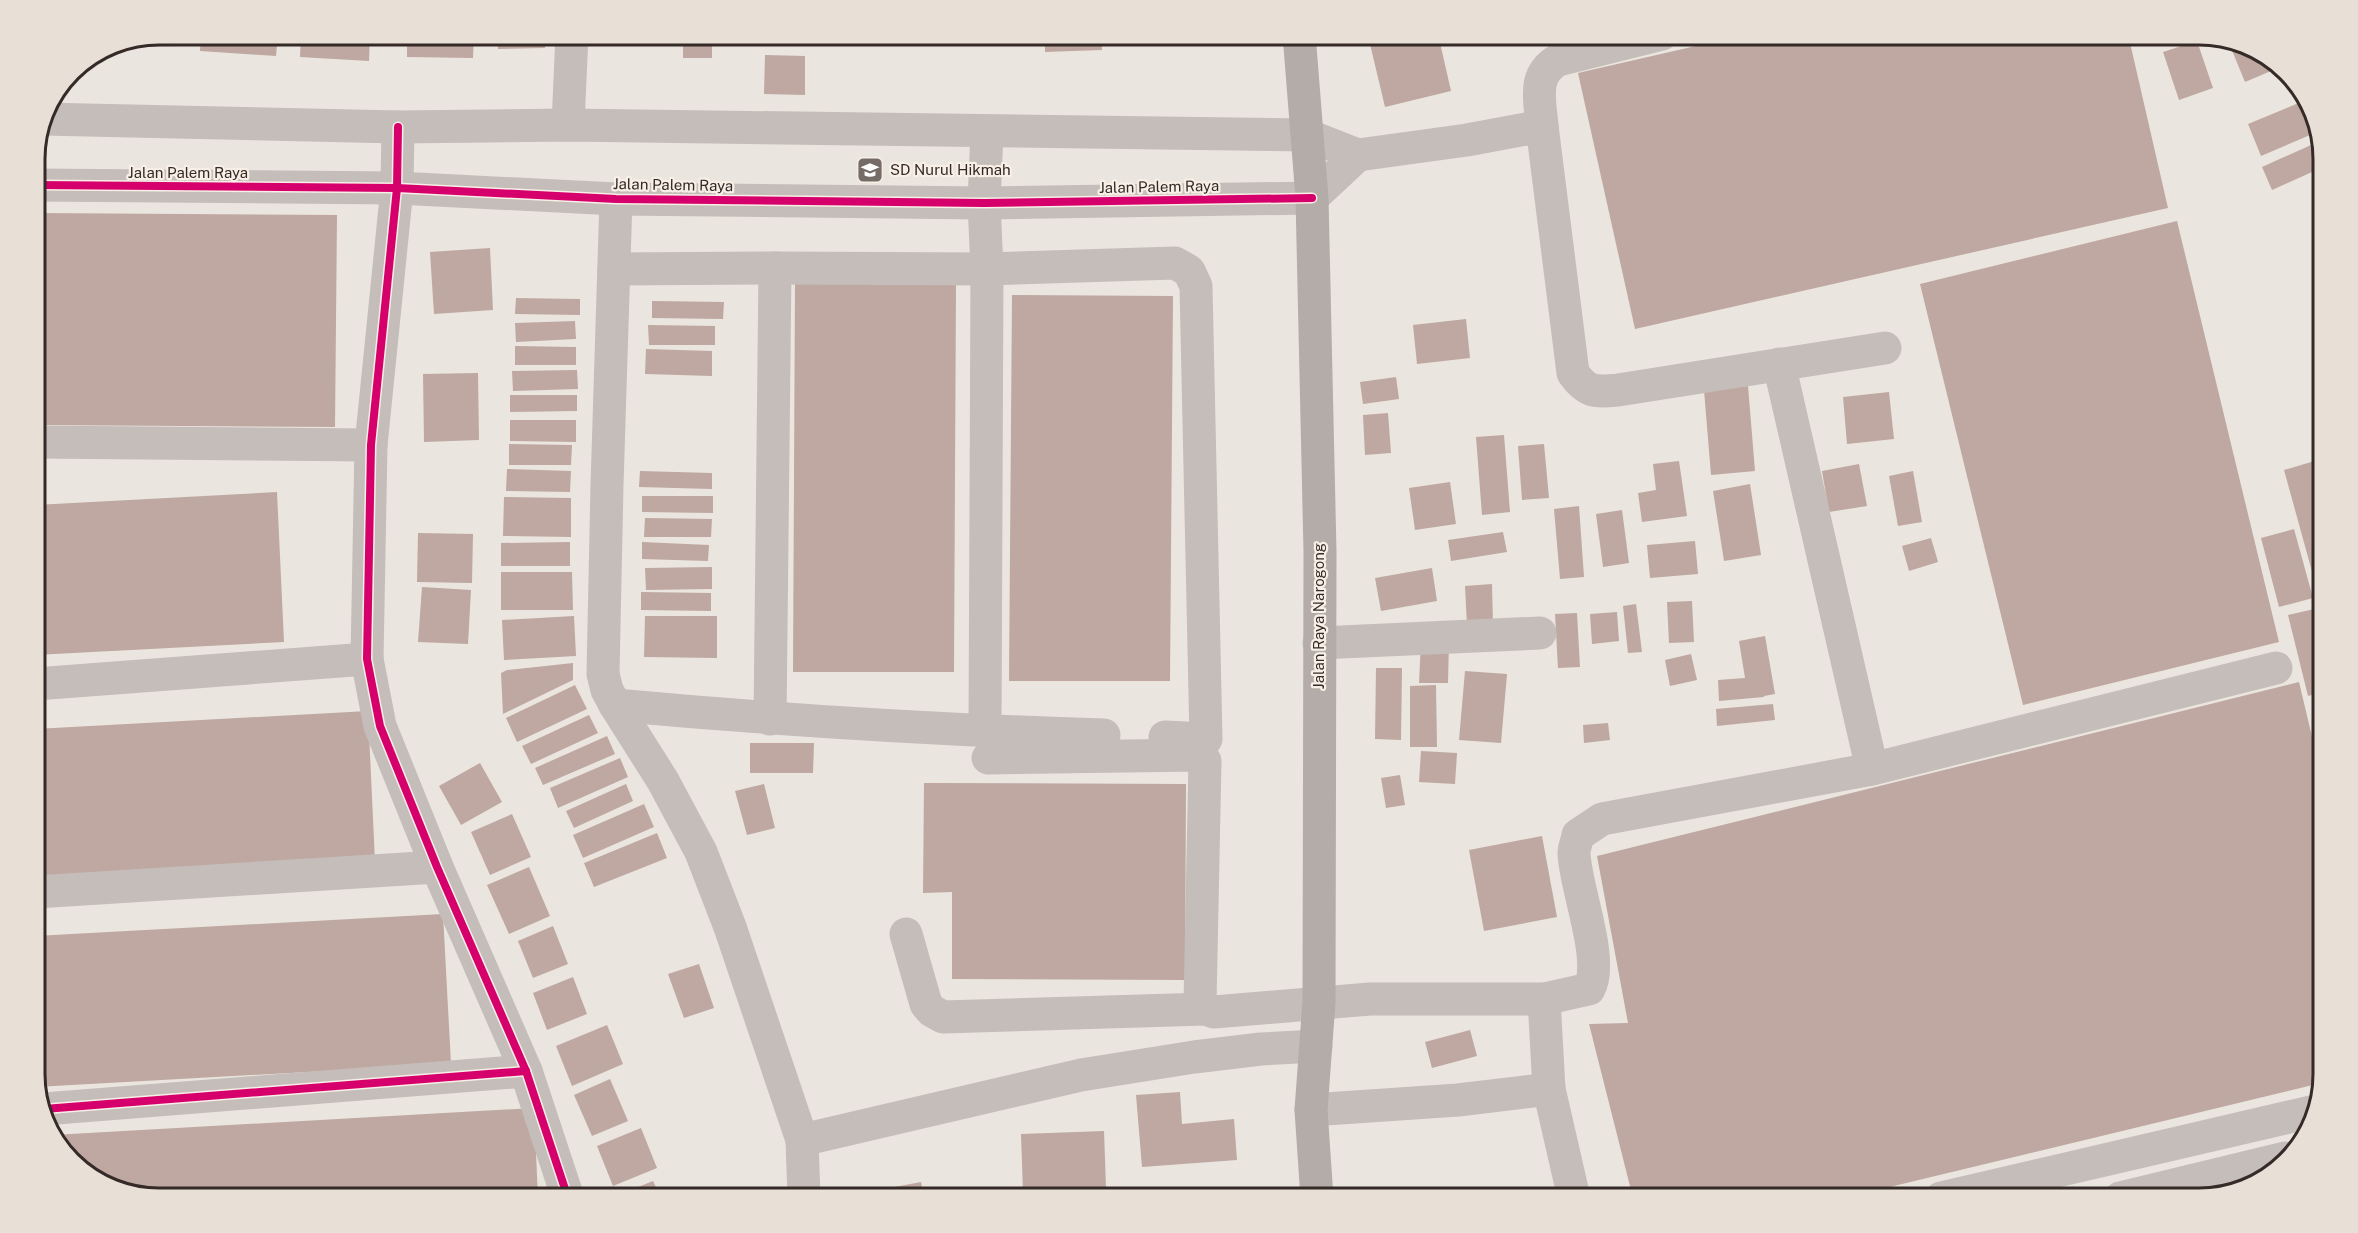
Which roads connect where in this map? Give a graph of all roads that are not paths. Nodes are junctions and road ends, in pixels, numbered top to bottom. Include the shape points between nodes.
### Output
1 (572, 45) edge
2 (1300, 45) edge
3 (1618, 45) edge
4 (53, 119) edge
5 (568, 125) junction
6 (1542, 126) junction
7 (398, 127) junction
8 (987, 132) junction
9 (1307, 135) junction
10 (1358, 155) junction
11 (45, 185) edge
12 (397, 188) junction
13 (616, 198) junction
14 (1312, 198) junction
15 (984, 202) junction
16 (775, 267) junction
17 (614, 269) junction
18 (987, 269) junction
19 (1885, 348) dead end
20 (1779, 364) junction
21 (45, 442) edge
22 (371, 446) junction
23 (1540, 633) dead end
24 (1319, 643) junction
25 (367, 658) junction
26 (2276, 668) dead end
27 (45, 683) edge
28 (615, 705) junction
29 (770, 719) junction
30 (987, 745) junction
31 (1872, 769) junction
32 (437, 867) junction
33 (45, 891) edge
34 (906, 934) dead end
35 (1544, 999) junction
36 (1319, 1002) junction
37 (1206, 1009) junction
38 (1316, 1046) junction
39 (526, 1071) junction
40 (1549, 1089) junction
41 (51, 1108) edge
42 (1311, 1110) junction
43 (2306, 1113) edge
44 (802, 1140) junction
45 (2271, 1162) edge
46 (565, 1188) edge
47 (804, 1188) edge
48 (1316, 1188) edge
49 (1572, 1188) edge
50 (1984, 1188) edge
51 (2187, 1188) edge

1 - 5 street
2 - 9 main road, Jalan Raya Narogong
3 - 6 street via 1558,60 1547,67 1541,75
4 - 7 street
5 - 7 street
5 - 8 street
6 - 10 street
6 - 20 street via 1573,373 1581,384 1595,392 1618,390
7 - 12 street
8 - 9 street
8 - 15 street
9 - 10 street
9 - 14 main road, Jalan Raya Narogong
10 - 14 street
11 - 12 street, Jalan Palem Raya
12 - 13 street, Jalan Palem Raya
12 - 22 street
13 - 15 street, Jalan Palem Raya
13 - 17 street
14 - 15 street, Jalan Palem Raya
14 - 24 main road, Jalan Raya Narogong
15 - 18 street
16 - 17 street
16 - 18 street
16 - 29 street
17 - 28 street via 603,674
18 - 30 street
18 - 30 street via 1175,263 1189,271 1196,286 1206,739
19 - 20 street
20 - 31 street
21 - 22 street
22 - 25 street
23 - 24 street
24 - 36 main road, Jalan Raya Narogong
25 - 27 street
25 - 32 street via 380,726
26 - 31 street
28 - 29 street
28 - 44 street via 663,781 701,852
29 - 30 street
30 - 37 street via 1202,757 1200,1003
31 - 35 street via 1602,819 1588,827 1578,835 1574,852 1595,979 1589,988
32 - 33 street
32 - 39 street
34 - 37 street via 926,1004 943,1017
35 - 36 street
35 - 40 street
36 - 37 street via 1214,1012
36 - 38 main road, Jalan Raya Narogong
38 - 42 main road, Jalan Raya Narogong
38 - 44 street via 1205,1055 1081,1075
39 - 41 street
39 - 46 street
40 - 42 street
40 - 49 street
42 - 48 main road, Jalan Raya Narogong
43 - 50 street
44 - 47 street
45 - 51 street

